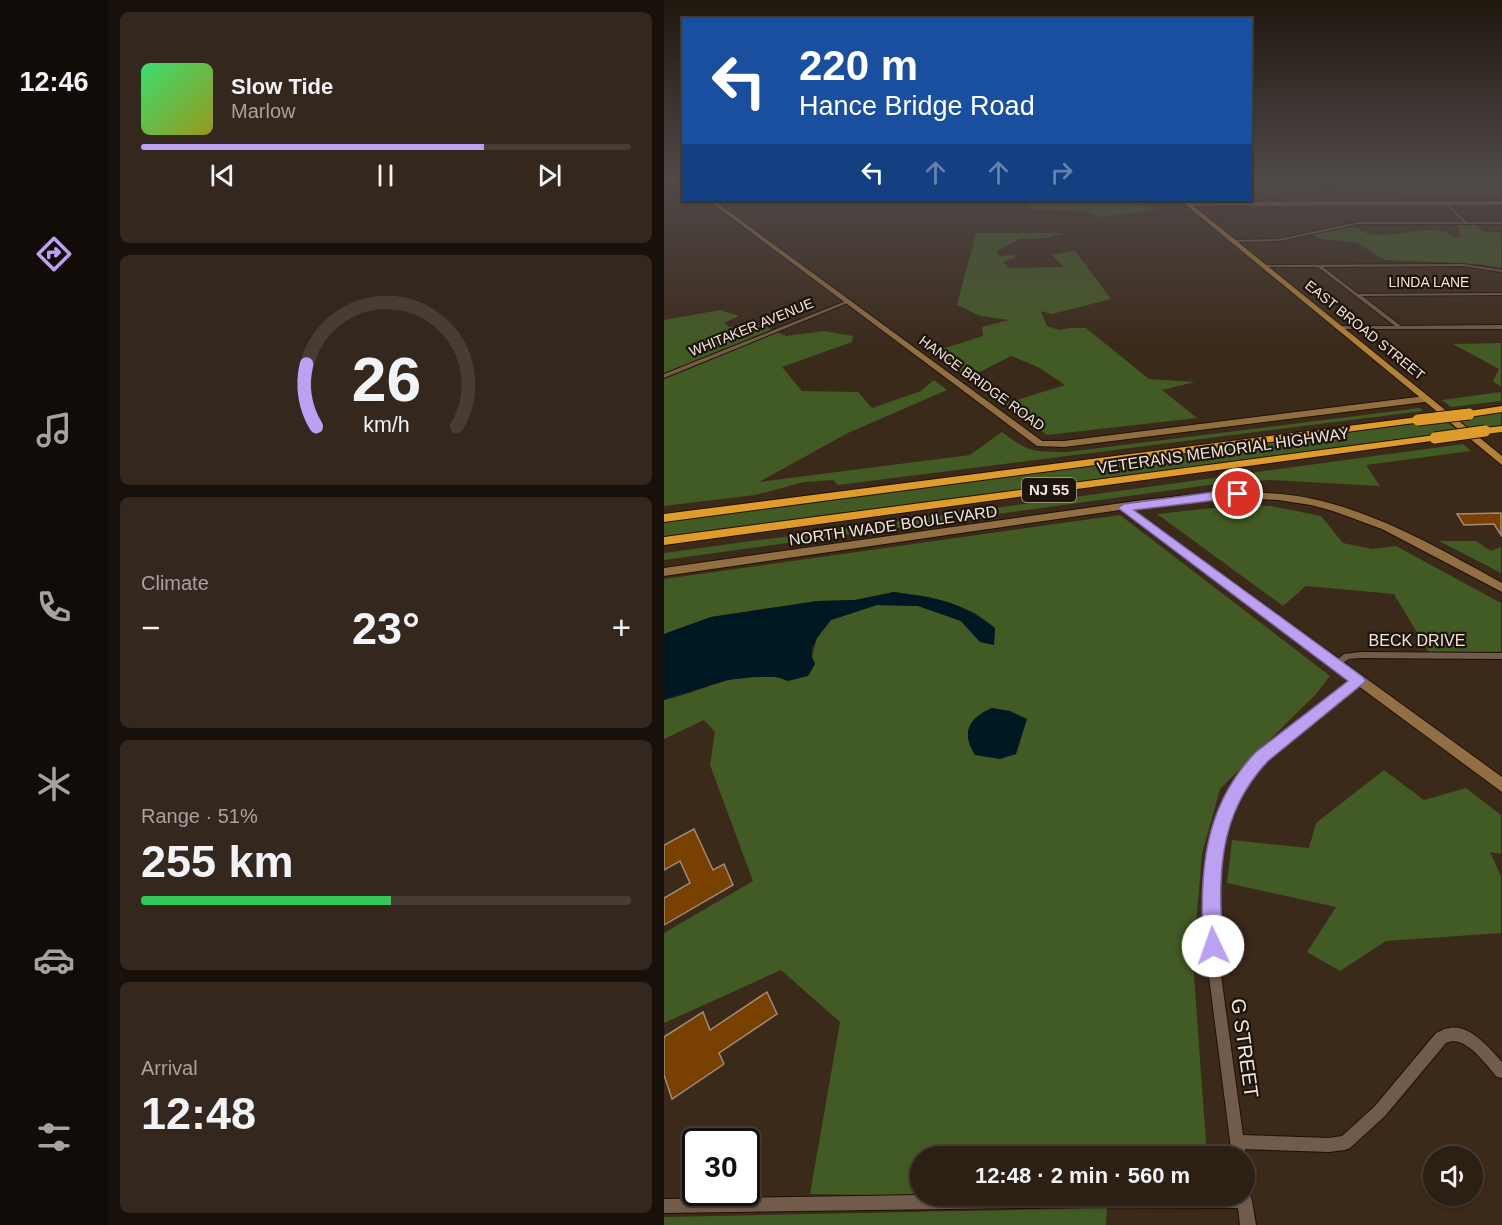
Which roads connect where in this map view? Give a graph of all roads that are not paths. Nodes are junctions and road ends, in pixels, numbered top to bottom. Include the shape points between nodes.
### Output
1 (760, 237) edge
2 (1228, 237) edge
3 (1292, 237) edge
4 (1233, 241) junction
5 (1264, 266) junction
6 (1319, 266) junction
7 (1501, 272) edge
8 (1501, 294) edge
9 (1356, 295) junction
10 (848, 302) junction
11 (1399, 327) junction
12 (1501, 327) edge
13 (1338, 328) junction
14 (664, 376) edge
15 (1425, 399) junction
16 (1501, 410) edge
17 (1501, 429) edge
18 (1501, 462) edge
19 (1124, 508) junction
20 (664, 518) edge
21 (664, 541) edge
22 (664, 572) edge
23 (1501, 588) edge
24 (1501, 656) edge
25 (1336, 664) junction
26 (1358, 681) junction
27 (1501, 786) edge
28 (1501, 1072) edge
29 (1238, 1146) edge
30 (1255, 1148) edge
31 (910, 1203) edge
32 (664, 1206) edge
33 (1245, 1206) edge
34 (1248, 1225) edge

1 - 10 street, HANCE BRIDGE ROAD
2 - 4 main road, EAST BROAD STREET
3 - 4 street
4 - 5 main road, EAST BROAD STREET
5 - 6 street
5 - 13 main road, EAST BROAD STREET
6 - 7 street via 1463,265
6 - 9 street
8 - 9 street, LINDA LANE
9 - 11 street
10 - 14 street, WHITAKER AVENUE
10 - 15 street, HANCE BRIDGE ROAD via 1040,444
11 - 12 street
11 - 13 street
13 - 15 main road, EAST BROAD STREET
15 - 18 main road, EAST BROAD STREET
16 - 20 highway, VETERANS MEMORIAL HIGHWAY / NJ 55, bridge
17 - 21 highway, VETERANS MEMORIAL HIGHWAY / NJ 55, bridge
19 - 22 street, NORTH WADE BOULEVARD
19 - 23 street, NORTH WADE BOULEVARD via 1230,495 1311,502 1373,522
19 - 25 street
24 - 25 street, BECK DRIVE via 1360,655 1347,656
25 - 26 street
26 - 27 street
26 - 29 street, G STREET via 1277,743 1250,769 1228,804 1213,855 1213,961
28 - 30 street via 1473,1043 1451,1033 1441,1038 1380,1111 1345,1143
31 - 32 street
33 - 34 street

